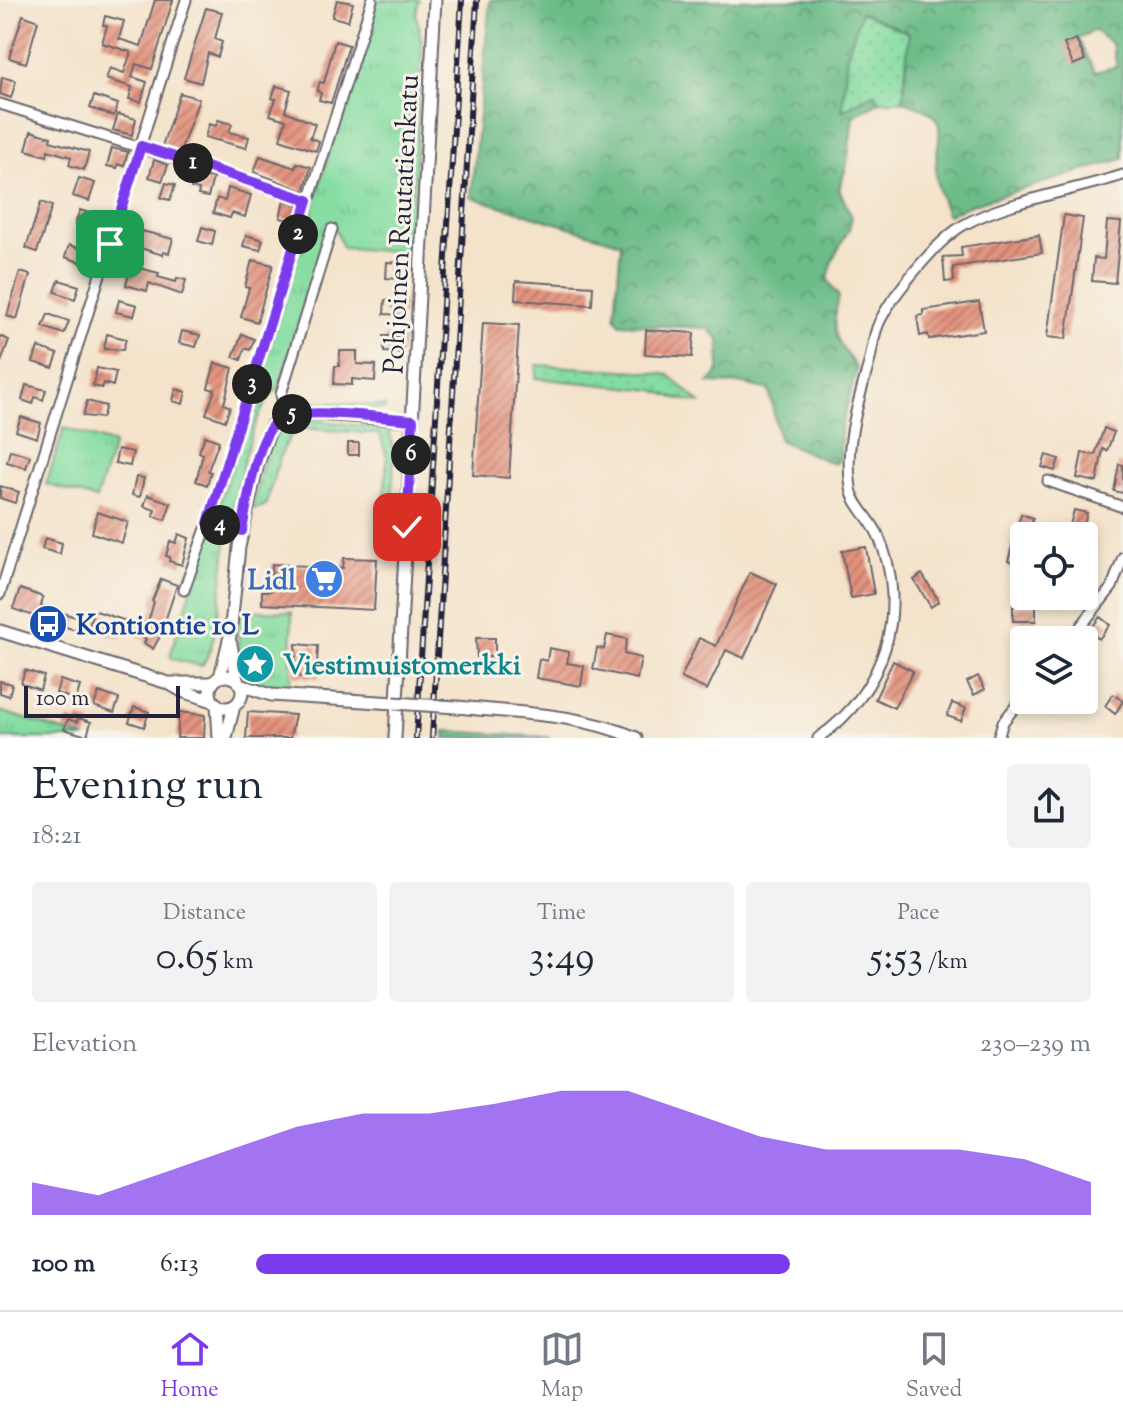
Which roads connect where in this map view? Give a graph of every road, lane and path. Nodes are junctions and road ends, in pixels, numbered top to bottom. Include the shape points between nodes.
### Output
1 (186, 0) edge
2 (372, 0) edge
3 (435, 0) edge
4 (0, 104) edge
5 (141, 146) junction
6 (1123, 175) edge
7 (308, 200) junction
8 (332, 229) dead end
9 (285, 415) junction
10 (413, 420) junction
11 (1048, 481) dead end
12 (1123, 507) edge
13 (208, 523) junction
14 (242, 531) junction
15 (1123, 557) edge
16 (184, 590) dead end
17 (0, 594) edge
18 (1081, 626) edge
19 (0, 631) edge
20 (230, 636) junction
21 (217, 680) junction
22 (239, 682) junction
23 (168, 683) junction
24 (271, 695) junction
25 (215, 702) junction
26 (237, 703) junction
27 (1010, 713) edge
28 (219, 738) edge
29 (226, 738) edge
30 (395, 738) edge
31 (636, 738) edge
32 (818, 738) edge
33 (998, 738) edge

1 - 5 street
2 - 7 street
3 - 10 street, Pohjoinen Rautatienkatu
4 - 5 street
5 - 7 street
5 - 17 street
6 - 32 street via 997,211 958,228 901,289 877,327 853,421 851,491 883,549 891,620 873,681 855,707
7 - 13 street
8 - 9 street via 281,394
9 - 10 street
9 - 14 street via 265,439
10 - 30 street, Pohjoinen Rautatienkatu
11 - 12 street
13 - 14 street
13 - 16 street
14 - 20 street
15 - 18 street via 1112,587
19 - 23 street
20 - 21 street
20 - 22 street
21 - 22 street via 227,676
21 - 23 street
21 - 25 street via 210,692
22 - 24 street
22 - 26 street
23 - 25 street
24 - 26 street
24 - 31 street, bridge via 573,718
25 - 26 street via 225,707
25 - 28 street
26 - 29 street
27 - 33 street

